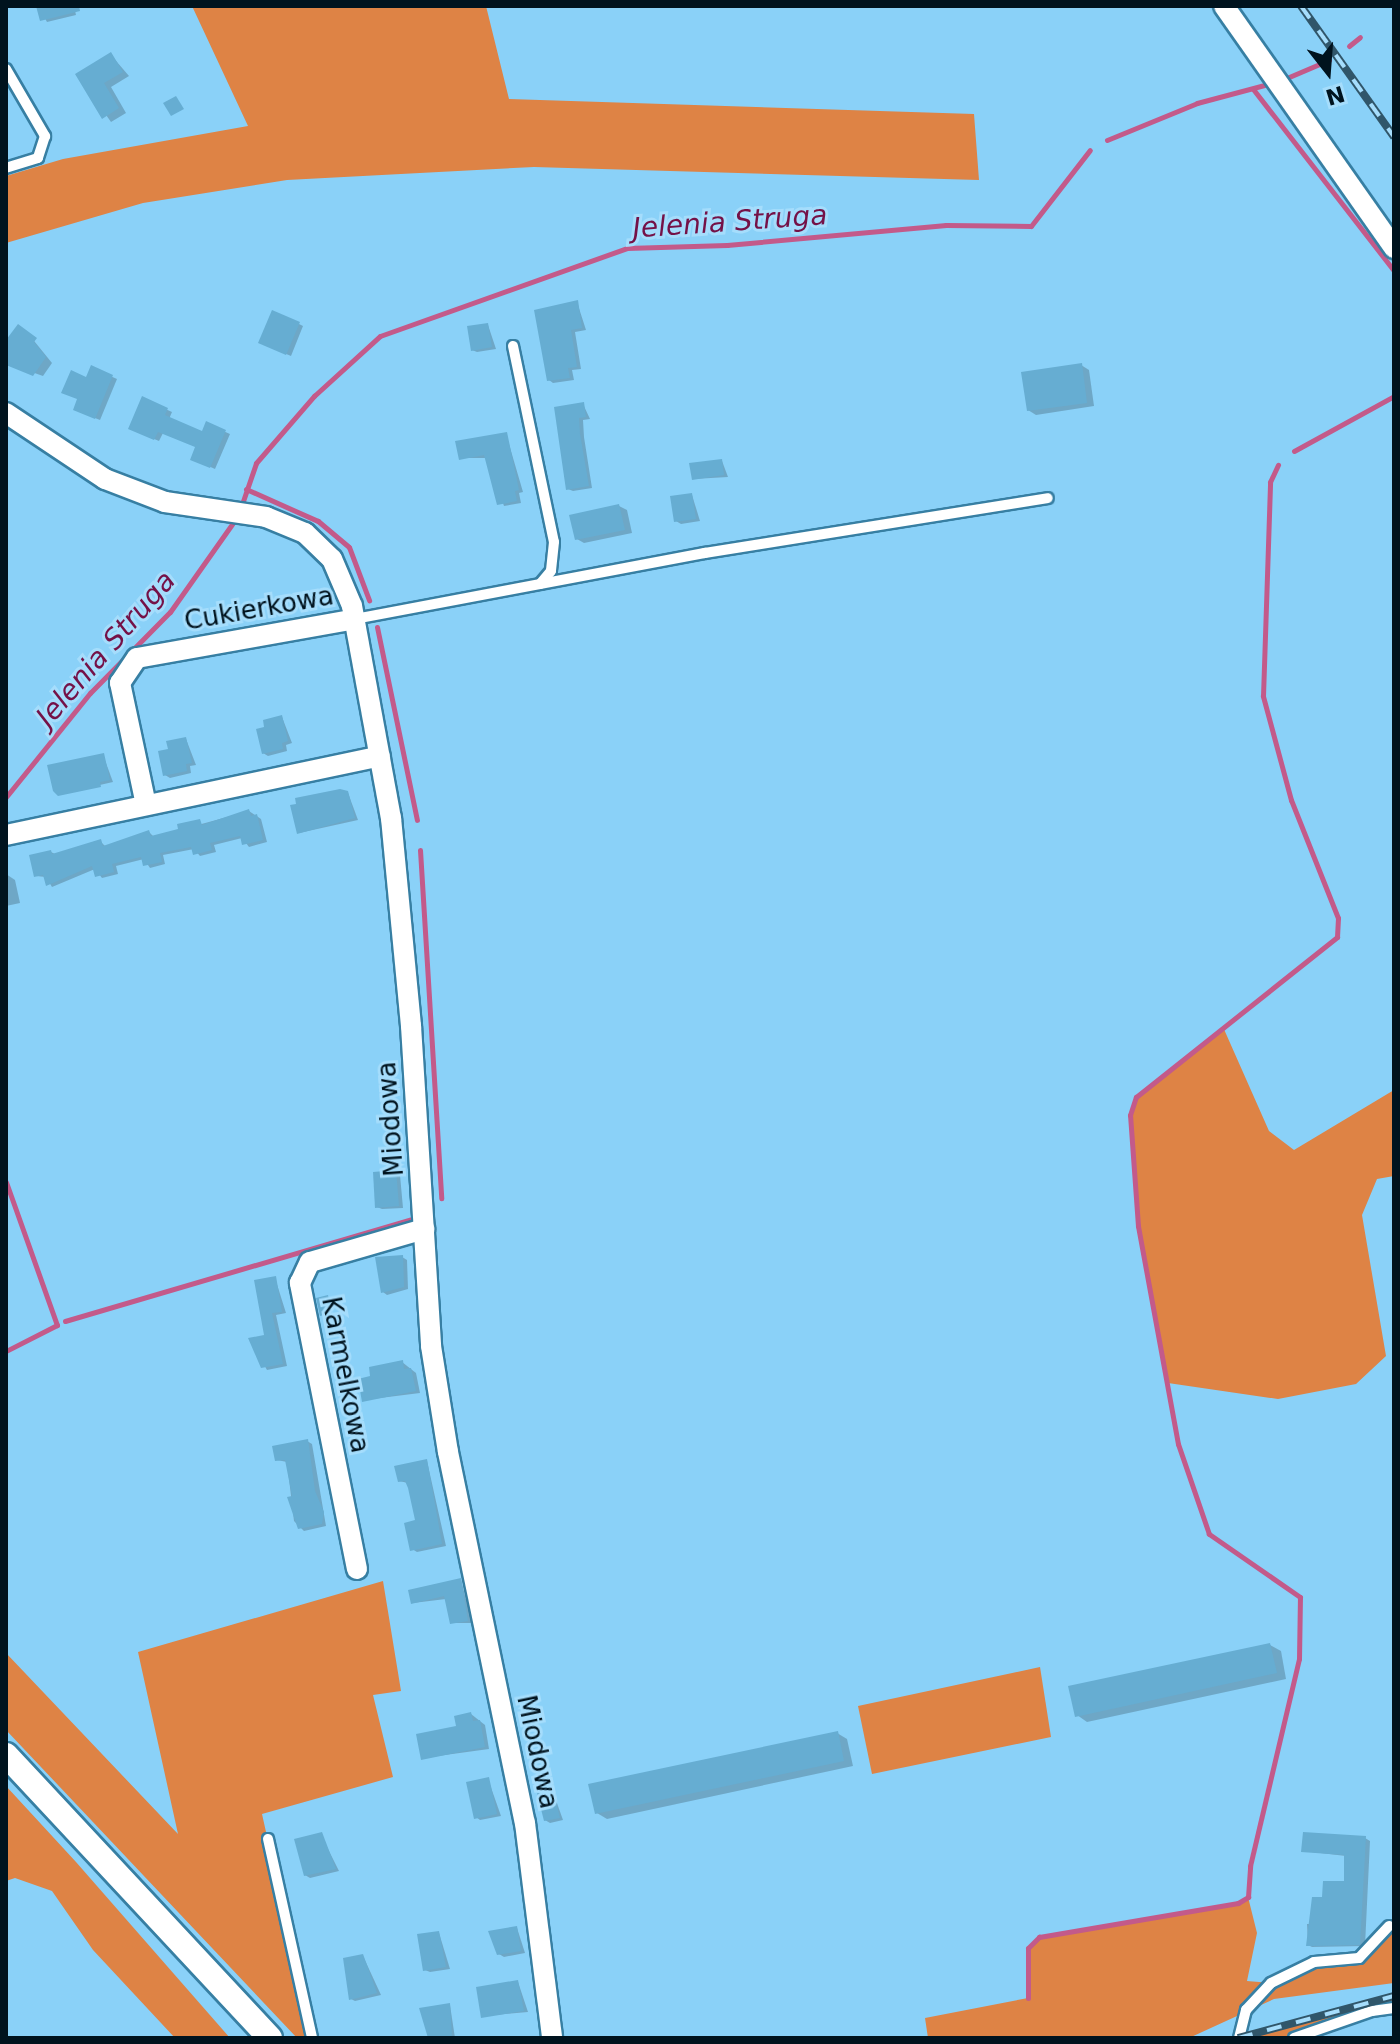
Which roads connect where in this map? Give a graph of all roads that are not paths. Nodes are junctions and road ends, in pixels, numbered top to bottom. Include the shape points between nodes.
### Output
1 (1224, 6) edge
2 (6, 69) edge
3 (6, 168) edge
4 (1394, 248) edge
5 (513, 346) dead end
6 (6, 413) edge
7 (1048, 498) dead end
8 (540, 584) junction
9 (355, 619) junction
10 (380, 756) junction
11 (146, 805) junction
12 (6, 835) edge
13 (424, 1229) junction
14 (357, 1569) dead end
15 (6, 1755) edge
16 (268, 1839) dead end
17 (1389, 1926) dead end
18 (1394, 2008) edge
19 (270, 2038) edge
20 (312, 2038) edge
21 (552, 2038) edge
22 (1239, 2038) edge
23 (1294, 2038) edge

1 - 4 street
2 - 3 lane via 45,136 38,158
5 - 8 lane via 554,542 551,571
6 - 9 street, Miodowa via 120,485 165,502 266,517 305,533 332,559
7 - 8 lane
8 - 9 lane
9 - 10 street, Miodowa
9 - 11 street, Cukierkowa via 137,658 120,683
10 - 11 street
10 - 13 street, Miodowa via 411,1026
11 - 12 street
13 - 14 street, Karmelkowa via 310,1262 300,1283
13 - 21 street, Miodowa via 431,1346 445,1437 525,1823
15 - 19 street
16 - 20 lane
17 - 22 lane via 1359,1958 1314,1962 1271,1983 1246,2010
18 - 23 lane

